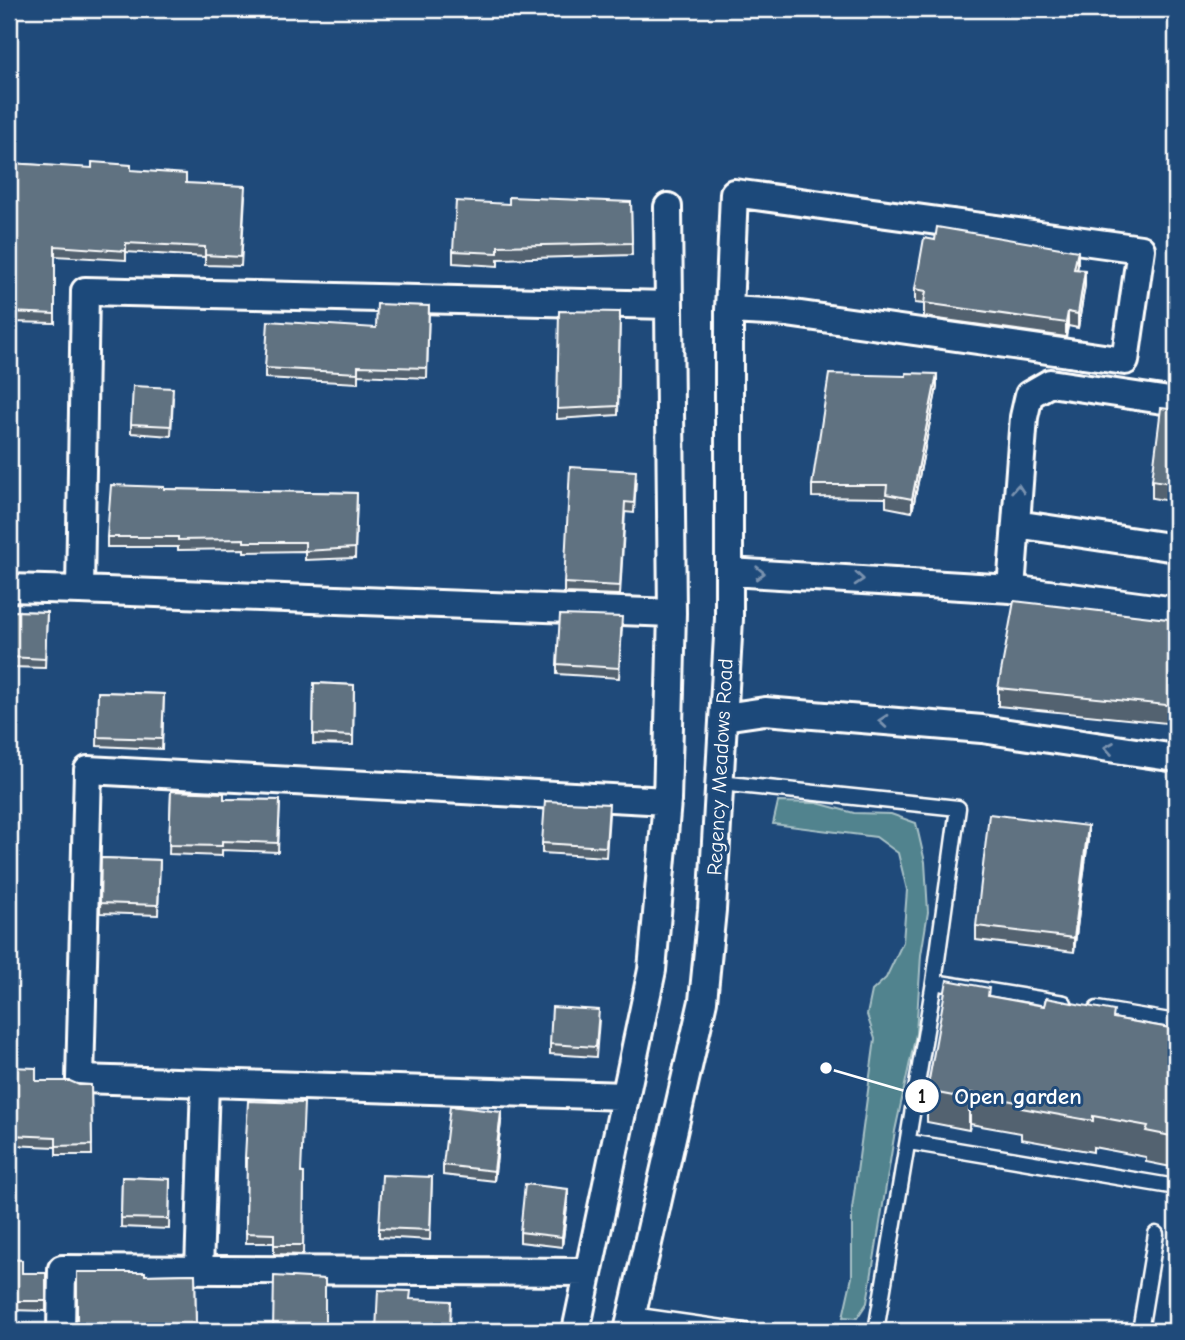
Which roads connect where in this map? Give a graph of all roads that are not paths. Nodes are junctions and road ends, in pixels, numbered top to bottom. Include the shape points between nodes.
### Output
1 (668, 206) dead end
2 (669, 304) junction
3 (729, 310) junction
4 (1176, 402) edge
5 (1016, 524) junction
6 (1176, 548) edge
7 (729, 572) junction
8 (9, 588) edge
9 (1011, 589) junction
10 (80, 590) junction
11 (1176, 611) edge
12 (672, 613) junction
13 (723, 717) junction
14 (1176, 758) edge
15 (720, 783) junction
16 (667, 801) junction
17 (934, 982) junction
18 (1176, 1022) edge
19 (205, 1083) junction
20 (625, 1096) junction
21 (909, 1142) junction
22 (1176, 1187) edge
23 (1156, 1234) dead end
24 (199, 1270) junction
25 (588, 1272) junction
26 (630, 1323) edge
27 (61, 1331) edge
28 (576, 1331) edge
29 (744, 1331) edge
30 (876, 1331) edge
31 (1140, 1331) edge

1 - 2 street
2 - 10 street via 85,291
2 - 12 street
3 - 3 street, Regency Meadows Road via 787,313 1125,361 1140,249 734,193
3 - 7 street, Regency Meadows Road
5 -> 4 street via 1029,396 1050,383
5 - 6 street
5 - 9 street
7 -> 9 street
7 - 13 street, Regency Meadows Road
8 - 10 street
9 - 11 street
10 - 12 street
12 - 16 street
14 -> 13 street via 982,729 765,711
13 - 15 street, Regency Meadows Road
15 - 17 lane via 958,807
15 - 26 street, Regency Meadows Road via 703,1001
16 - 19 street via 88,770 80,1079
16 - 20 street via 652,970
17 - 18 lane
17 - 21 lane
19 - 20 street
19 - 24 street
20 - 25 street
21 - 22 lane
21 - 30 lane
23 - 31 lane
24 - 25 street
24 - 27 street via 62,1269
25 - 28 street
26 - 29 lane

